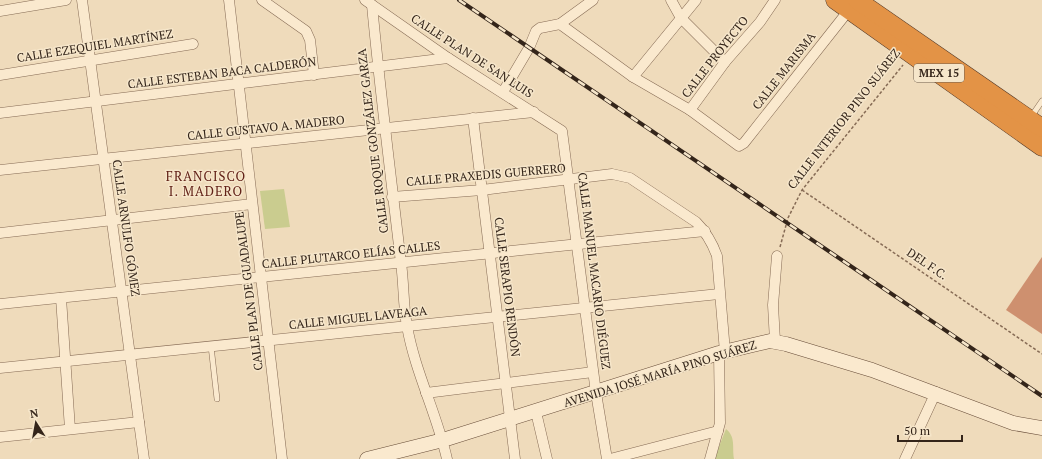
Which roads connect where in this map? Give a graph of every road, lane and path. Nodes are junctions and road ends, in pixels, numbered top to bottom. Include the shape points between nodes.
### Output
1 (66, 0) edge
2 (82, 0) edge
3 (229, 0) edge
4 (262, 0) edge
5 (593, 0) edge
6 (671, 0) edge
7 (696, 0) edge
8 (775, 0) edge
9 (368, 2) edge
10 (847, 3) edge
11 (0, 11) edge
12 (681, 18) junction
13 (560, 24) junction
14 (193, 44) dead end
15 (912, 54) junction
16 (448, 58) junction
17 (90, 60) junction
18 (725, 62) junction
19 (377, 67) junction
20 (0, 74) edge
21 (314, 75) junction
22 (633, 77) junction
23 (238, 84) junction
24 (503, 92) junction
25 (1042, 101) edge
26 (96, 102) junction
27 (690, 110) junction
28 (534, 112) junction
29 (0, 113) edge
30 (473, 118) junction
31 (1036, 124) edge
32 (384, 128) junction
33 (564, 134) joint
34 (245, 143) junction
35 (1042, 147) edge
36 (103, 159) junction
37 (0, 170) edge
38 (570, 180) junction
39 (482, 190) junction
40 (802, 190) junction
41 (392, 197) junction
42 (252, 204) junction
43 (112, 220) junction
44 (705, 231) junction
45 (0, 233) edge
46 (577, 244) junction
47 (490, 254) junction
48 (777, 256) joint
49 (401, 263) junction
50 (261, 277) junction
51 (121, 292) junction
52 (719, 294) junction
53 (61, 298) junction
54 (0, 304) edge
55 (585, 308) junction
56 (498, 317) junction
57 (407, 326) junction
58 (268, 340) junction
59 (775, 341) junction
60 (211, 346) junction
61 (729, 351) junction
62 (1042, 354) edge
63 (130, 355) junction
64 (65, 361) junction
65 (0, 368) edge
66 (593, 372) junction
67 (506, 382) junction
68 (936, 392) junction
69 (426, 393) junction
70 (596, 393) junction
71 (217, 399) dead end
72 (536, 412) junction
73 (510, 420) junction
74 (139, 422) junction
75 (1042, 428) edge
76 (70, 429) junction
77 (718, 431) junction
78 (0, 437) edge
79 (443, 440) junction
80 (144, 459) edge
81 (282, 459) edge
82 (367, 459) edge
83 (448, 459) edge
84 (515, 459) edge
85 (547, 459) edge
86 (608, 459) edge
87 (710, 459) edge
88 (904, 459) edge

1 - 11 street
2 - 17 street, CALLE ARNULFO GÓMEZ
3 - 23 street, CALLE PLAN DE GUADALUPE
4 - 21 street via 306,31 310,40
5 - 13 street
6 - 12 street
7 - 12 street
8 - 18 street, CALLE PROYECTO via 760,22
9 - 16 street, CALLE PLAN DE SAN LUIS
9 - 19 street, CALLE ROQUE GONZÁLEZ GARZA
10 - 15 highway, MEX 15
10 - 27 street, CALLE MARISMA via 744,143 739,146
10 - 31 highway, MEX 15
12 - 18 street
12 - 22 street
13 - 22 street
13 - 24 street via 536,31 530,48
14 - 17 street, CALLE EZEQUIEL MARTÍNEZ
15 - 35 highway, MEX 15
15 - 40 path, CALLE INTERIOR PINO SUÁREZ
16 - 19 street, CALLE ESTEBAN BACA CALDERÓN
16 - 24 street, CALLE PLAN DE SAN LUIS
17 - 20 street, CALLE EZEQUIEL MARTÍNEZ
17 - 26 street, CALLE ARNULFO GÓMEZ
18 - 27 street, CALLE PROYECTO
19 - 21 street, CALLE ESTEBAN BACA CALDERÓN
19 - 32 street, CALLE ROQUE GONZÁLEZ GARZA
21 - 23 street, CALLE ESTEBAN BACA CALDERÓN
22 - 27 street
23 - 26 street, CALLE ESTEBAN BACA CALDERÓN
23 - 34 street, CALLE PLAN DE GUADALUPE
24 - 28 street, CALLE PLAN DE SAN LUIS
25 - 31 lane
26 - 29 street, CALLE ESTEBAN BACA CALDERÓN
26 - 36 street, CALLE ARNULFO GÓMEZ
28 - 30 street, CALLE GUSTAVO A. MADERO
28 - 33 street, CALLE PLAN DE SAN LUIS
30 - 32 street, CALLE GUSTAVO A. MADERO
30 - 39 street, CALLE SERAPIO RENDÓN
32 - 34 street, CALLE GUSTAVO A. MADERO
32 - 41 street, CALLE ROQUE GONZÁLEZ GARZA
33 - 38 street, CALLE MANUEL MACARIO DIÉGUEZ
34 - 36 street, CALLE GUSTAVO A. MADERO
34 - 42 street, CALLE PLAN DE GUADALUPE
36 - 37 street, CALLE GUSTAVO A. MADERO
36 - 43 street, CALLE ARNULFO GÓMEZ
38 - 39 street, CALLE PRAXEDIS GUERRERO
38 - 44 street, CALLE PRAXEDIS GUERRERO via 612,174 630,178 685,214
38 - 46 street, CALLE MANUEL MACARIO DIÉGUEZ
39 - 41 street, CALLE PRAXEDIS GUERRERO
39 - 47 street, CALLE SERAPIO RENDÓN
40 - 48 path, CALLE INTERIOR PINO SUÁREZ via 786,222
40 - 62 path, DEL F.C.
41 - 49 street, CALLE ROQUE GONZÁLEZ GARZA
42 - 43 street
42 - 50 street, CALLE PLAN DE GUADALUPE
43 - 45 street
43 - 51 street, CALLE ARNULFO GÓMEZ
44 - 46 street, CALLE PLUTARCO ELÍAS CALLES
44 - 52 street via 717,256
46 - 47 street, CALLE PLUTARCO ELÍAS CALLES
46 - 55 street, CALLE MANUEL MACARIO DIÉGUEZ
47 - 49 street, CALLE PLUTARCO ELÍAS CALLES
47 - 56 street, CALLE SERAPIO RENDÓN
48 - 59 street via 773,305
49 - 50 street, CALLE PLUTARCO ELÍAS CALLES
49 - 57 street, CALLE ROQUE GONZÁLEZ GARZA
50 - 51 street, CALLE PLUTARCO ELÍAS CALLES
50 - 58 street, CALLE PLAN DE GUADALUPE
51 - 53 street, CALLE PLUTARCO ELÍAS CALLES
51 - 63 street, CALLE ARNULFO GÓMEZ
52 - 55 street, CALLE MIGUEL LAVEAGA
52 - 61 street
53 - 54 street, CALLE PLUTARCO ELÍAS CALLES
53 - 64 street
55 - 56 street, CALLE MIGUEL LAVEAGA
55 - 66 street, CALLE MANUEL MACARIO DIÉGUEZ
56 - 57 street, CALLE MIGUEL LAVEAGA
56 - 67 street, CALLE SERAPIO RENDÓN
57 - 58 street, CALLE MIGUEL LAVEAGA
57 - 69 street, CALLE ROQUE GONZÁLEZ GARZA
58 - 60 street, CALLE MIGUEL LAVEAGA
58 - 81 street, CALLE PLAN DE GUADALUPE
59 - 61 street, AVENIDA JOSÉ MARÍA PINO SUÁREZ
59 - 68 street, AVENIDA JOSÉ MARÍA PINO SUÁREZ
60 - 63 street, CALLE MIGUEL LAVEAGA
60 - 71 lane
61 - 70 street, AVENIDA JOSÉ MARÍA PINO SUÁREZ
61 - 77 street
63 - 64 street, CALLE MIGUEL LAVEAGA
63 - 74 street, CALLE ARNULFO GÓMEZ
64 - 65 street, CALLE MIGUEL LAVEAGA
64 - 76 street
66 - 67 street
66 - 70 street, CALLE MANUEL MACARIO DIÉGUEZ
67 - 69 street
67 - 73 street, CALLE SERAPIO RENDÓN
68 - 75 street, AVENIDA JOSÉ MARÍA PINO SUÁREZ via 1014,422
68 - 88 street
69 - 79 street, CALLE ROQUE GONZÁLEZ GARZA
70 - 72 street, AVENIDA JOSÉ MARÍA PINO SUÁREZ
70 - 86 street, CALLE MANUEL MACARIO DIÉGUEZ
72 - 73 street, AVENIDA JOSÉ MARÍA PINO SUÁREZ
72 - 85 street
73 - 79 street, AVENIDA JOSÉ MARÍA PINO SUÁREZ
73 - 84 street, CALLE SERAPIO RENDÓN
74 - 76 street
74 - 80 street, CALLE ARNULFO GÓMEZ
76 - 78 street
77 - 86 street
77 - 87 street
79 - 82 street, AVENIDA JOSÉ MARÍA PINO SUÁREZ
79 - 83 street, CALLE ROQUE GONZÁLEZ GARZA

